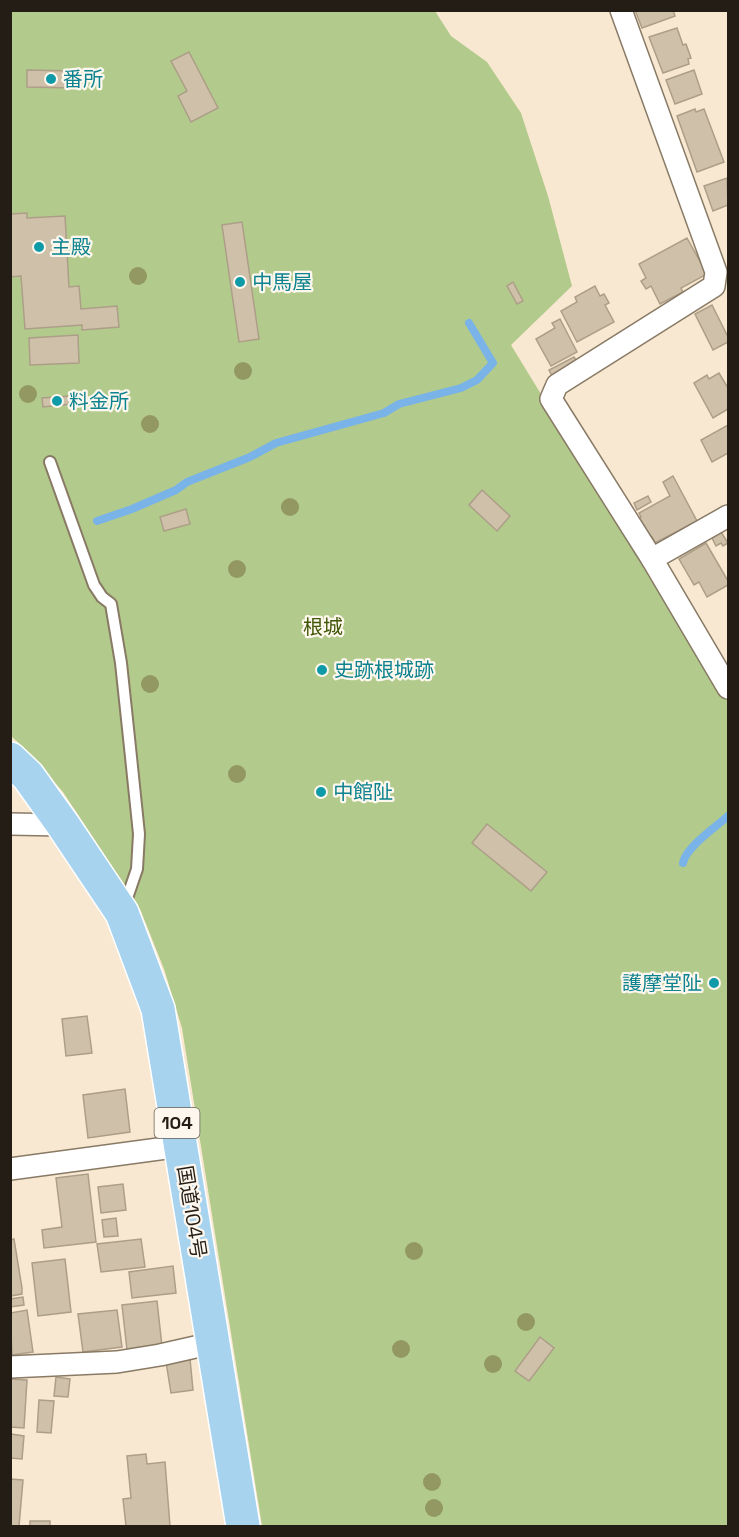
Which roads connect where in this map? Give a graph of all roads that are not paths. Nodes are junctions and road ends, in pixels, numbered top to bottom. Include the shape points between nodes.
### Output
1 (621, 10) edge
2 (50, 462) dead end
3 (729, 516) edge
4 (652, 559) junction
5 (729, 688) edge
6 (10, 759) edge
7 (10, 824) edge
8 (63, 825) junction
9 (122, 913) junction
10 (181, 1146) junction
11 (10, 1169) edge
12 (213, 1343) junction
13 (10, 1368) edge
14 (243, 1527) edge

1 - 4 street via 716,272 714,286 558,386 551,399
2 - 9 lane via 94,585 111,604 121,663 139,834 137,869
3 - 4 street
4 - 5 street
6 - 8 highway, 国道104号 / 104 via 28,776
7 - 8 street
8 - 9 highway, 国道104号 / 104
9 - 10 highway, 国道104号 / 104 via 158,1009
10 - 11 street
10 - 12 highway, 国道104号 / 104
12 - 13 street via 117,1362
12 - 14 highway, 国道104号 / 104

